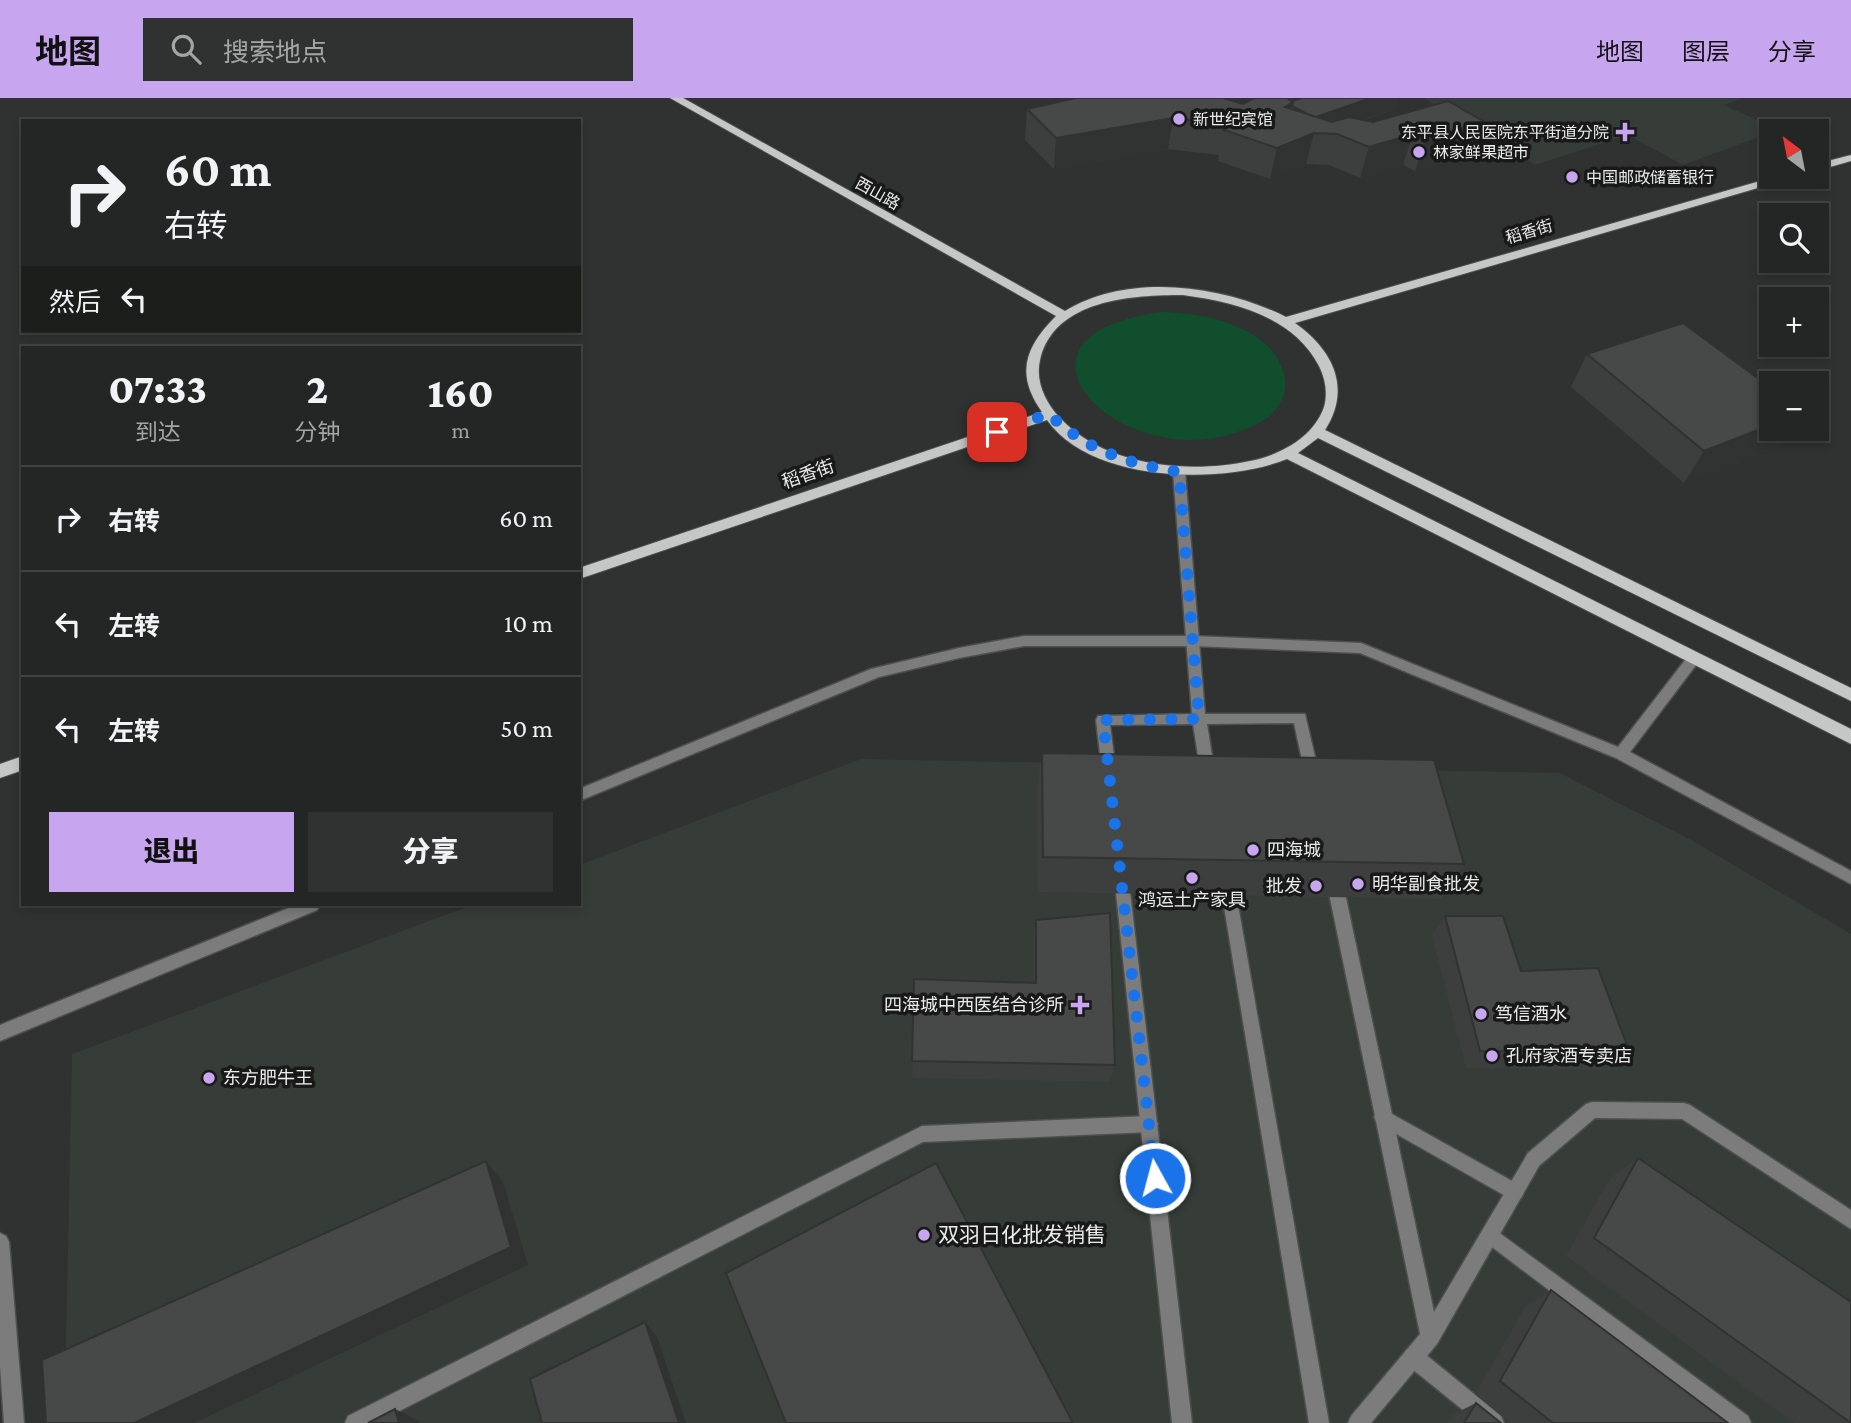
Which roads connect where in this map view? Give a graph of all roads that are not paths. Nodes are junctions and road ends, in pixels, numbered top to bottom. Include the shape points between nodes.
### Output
1 (675, 98) edge
2 (1851, 158) edge
3 (1829, 164) edge
4 (1759, 185) edge
5 (1065, 316) junction
6 (1284, 322) junction
7 (1049, 414) junction
8 (1317, 432) junction
9 (1287, 453) junction
10 (1179, 472) junction
11 (581, 573) edge
12 (1193, 641) junction
13 (1694, 658) junction
14 (1851, 695) edge
15 (1199, 719) junction
16 (1851, 737) edge
17 (1620, 754) junction
18 (21, 765) edge
19 (0, 771) edge
20 (1111, 784) edge
21 (1316, 792) edge
22 (581, 794) edge
23 (1212, 796) edge
24 (1224, 862) edge
25 (1120, 863) edge
26 (1332, 868) edge
27 (1851, 878) edge
28 (310, 906) edge
29 (0, 1033) edge
30 (1383, 1117) junction
31 (1149, 1124) junction
32 (1515, 1192) junction
33 (1851, 1220) edge
34 (1490, 1235) junction
35 (0, 1242) edge
36 (1430, 1337) junction
37 (1413, 1357) junction
38 (14, 1423) edge
39 (355, 1423) edge
40 (1182, 1423) edge
41 (1319, 1423) edge
42 (1358, 1423) edge
43 (1493, 1423) edge
44 (1741, 1423) edge

1 - 5 main road, 西山路
2 - 3 main road
4 - 6 main road, 稻香街
5 - 6 main road via 1129,292 1183,290 1237,300
5 - 7 main road via 1048,331 1032,363 1032,380
6 - 8 main road via 1304,336 1328,370 1332,404
7 - 10 main road via 1090,446 1127,461
7 - 11 main road, 稻香街
8 - 9 main road
8 - 14 main road
9 - 10 main road via 1241,469
9 - 13 main road
10 - 12 street
12 - 15 street
12 - 17 street via 1361,648
12 - 22 street via 1024,641 876,673
13 - 16 main road
13 - 17 street
15 - 20 street via 1103,720
15 - 21 street via 1300,718
15 - 23 street
17 - 27 street
18 - 19 main road
24 - 41 street
25 - 31 street
26 - 30 street
28 - 29 street
30 - 32 street
30 - 36 street
31 - 39 street via 922,1134
31 - 40 street
32 - 33 street via 1534,1159 1592,1110 1684,1111
32 - 34 street
34 - 36 street
34 - 44 street
35 - 38 street
36 - 37 street
37 - 42 street
37 - 43 street

